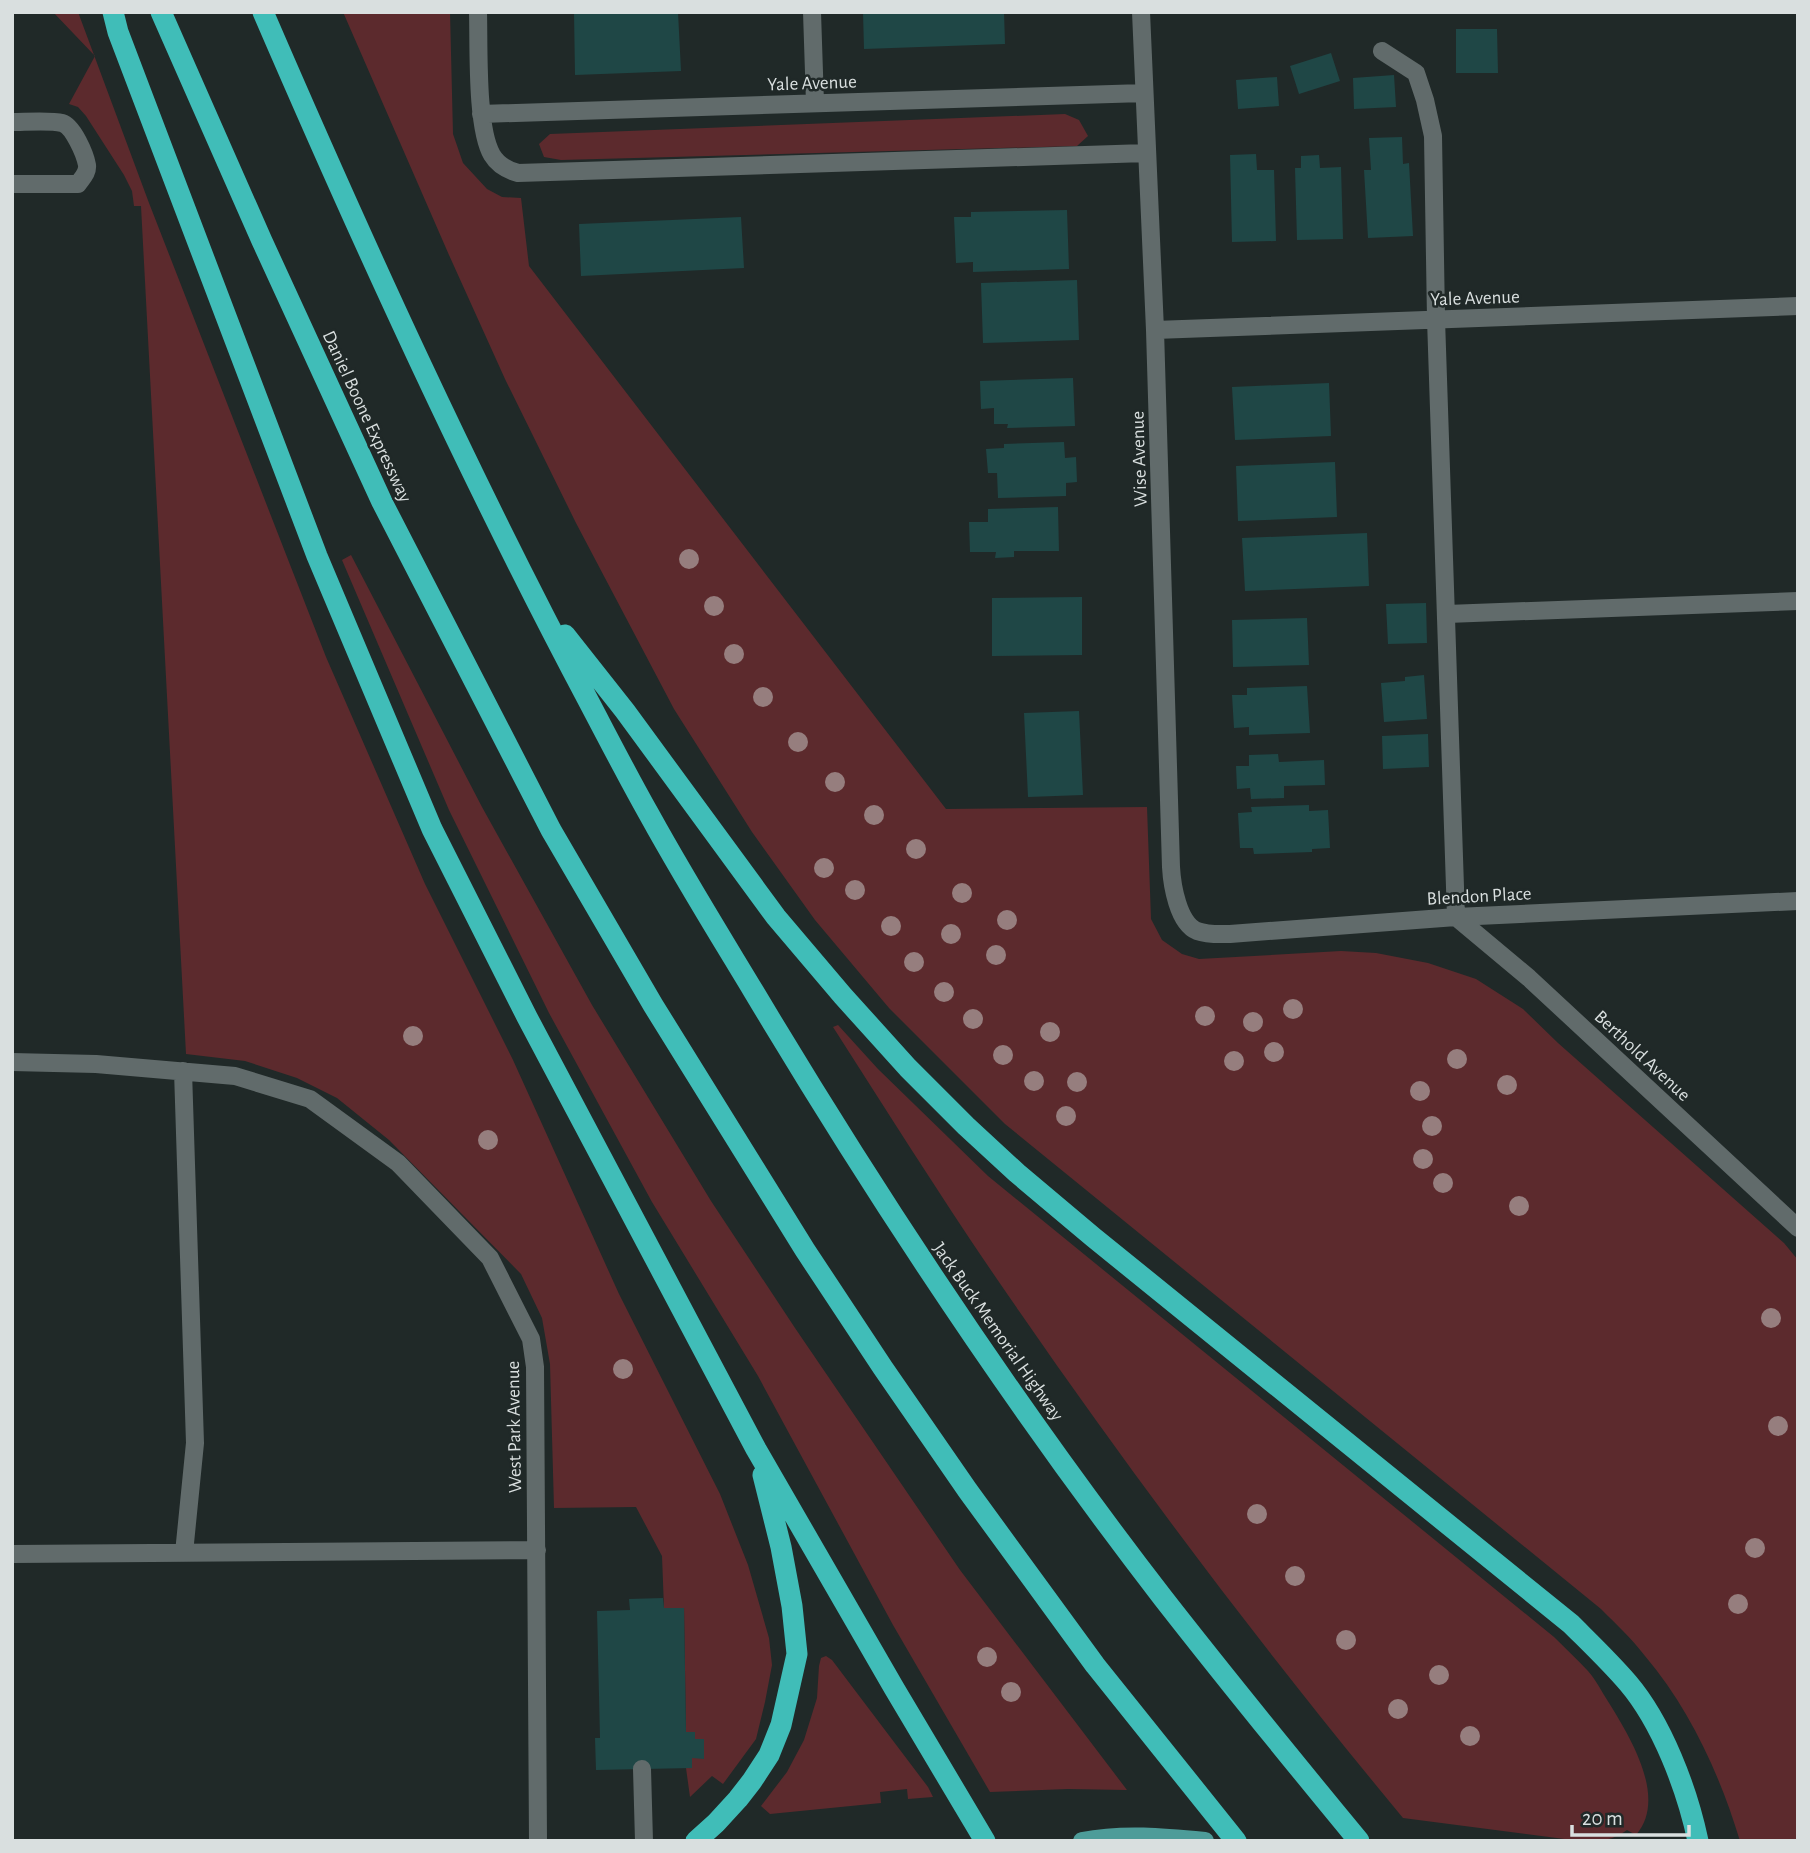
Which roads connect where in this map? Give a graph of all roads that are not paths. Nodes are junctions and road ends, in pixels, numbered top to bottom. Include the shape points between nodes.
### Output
1 (113, 12) edge
2 (161, 12) edge
3 (263, 12) edge
4 (478, 12) edge
5 (813, 12) edge
6 (1141, 12) edge
7 (1382, 51) dead end
8 (1144, 93) junction
9 (815, 103) junction
10 (481, 114) junction
11 (12, 122) edge
12 (1146, 153) junction
13 (12, 184) edge
14 (1798, 306) edge
15 (1436, 319) junction
16 (1155, 330) junction
17 (531, 592) junction
18 (1798, 601) edge
19 (1447, 614) junction
20 (1798, 901) edge
21 (1178, 905) joint
22 (1456, 917) junction
23 (12, 1062) edge
24 (183, 1071) junction
25 (1798, 1227) edge
26 (756, 1449) junction
27 (537, 1550) junction
28 (184, 1553) junction
29 (12, 1554) edge
30 (642, 1769) dead end
31 (538, 1841) edge
32 (644, 1841) edge
33 (696, 1841) edge
34 (985, 1841) edge
35 (1082, 1841) edge
36 (1205, 1841) edge
37 (1236, 1841) edge
38 (1359, 1841) edge
39 (1698, 1841) edge

1 - 26 highway via 317,556 432,829 533,1030
2 - 37 highway, Daniel Boone Expressway via 382,502 551,830 653,1005 869,1347 975,1501 1095,1665
3 - 17 highway via 420,364
4 - 10 street
5 - 9 street
6 - 8 street, Wise Avenue
7 - 15 street via 1416,73 1433,136
8 - 9 street, Yale Avenue
8 - 12 street, Wise Avenue
9 - 10 street, Yale Avenue
10 - 12 street via 492,156 505,169 518,173
11 - 13 street via 61,122 75,134 88,166 78,184
12 - 16 street, Wise Avenue
14 - 15 street, Yale Avenue
15 - 16 street, Yale Avenue
15 - 19 street
16 - 21 street, Wise Avenue via 1171,867
17 - 38 highway, Jack Buck Memorial Highway via 649,815 917,1252 1162,1597
17 - 39 highway via 776,917 842,996 966,1126 1093,1237 1571,1624 1629,1684 1677,1770
18 - 19 street
19 - 22 street
20 - 22 street, Blendon Place
21 - 22 street, Blendon Place via 1194,930 1210,934
22 - 25 street, Berthold Avenue via 1529,978
23 - 24 street, West Park Avenue
24 - 27 street, West Park Avenue via 235,1076 310,1099 398,1163 491,1258 531,1339
24 - 28 street via 195,1443
26 - 33 highway via 781,1547 797,1654 781,1725 769,1755 738,1799
26 - 34 highway
27 - 28 street
27 - 31 street, West Park Avenue
28 - 29 street
30 - 32 street
35 - 36 main road via 1152,1836

